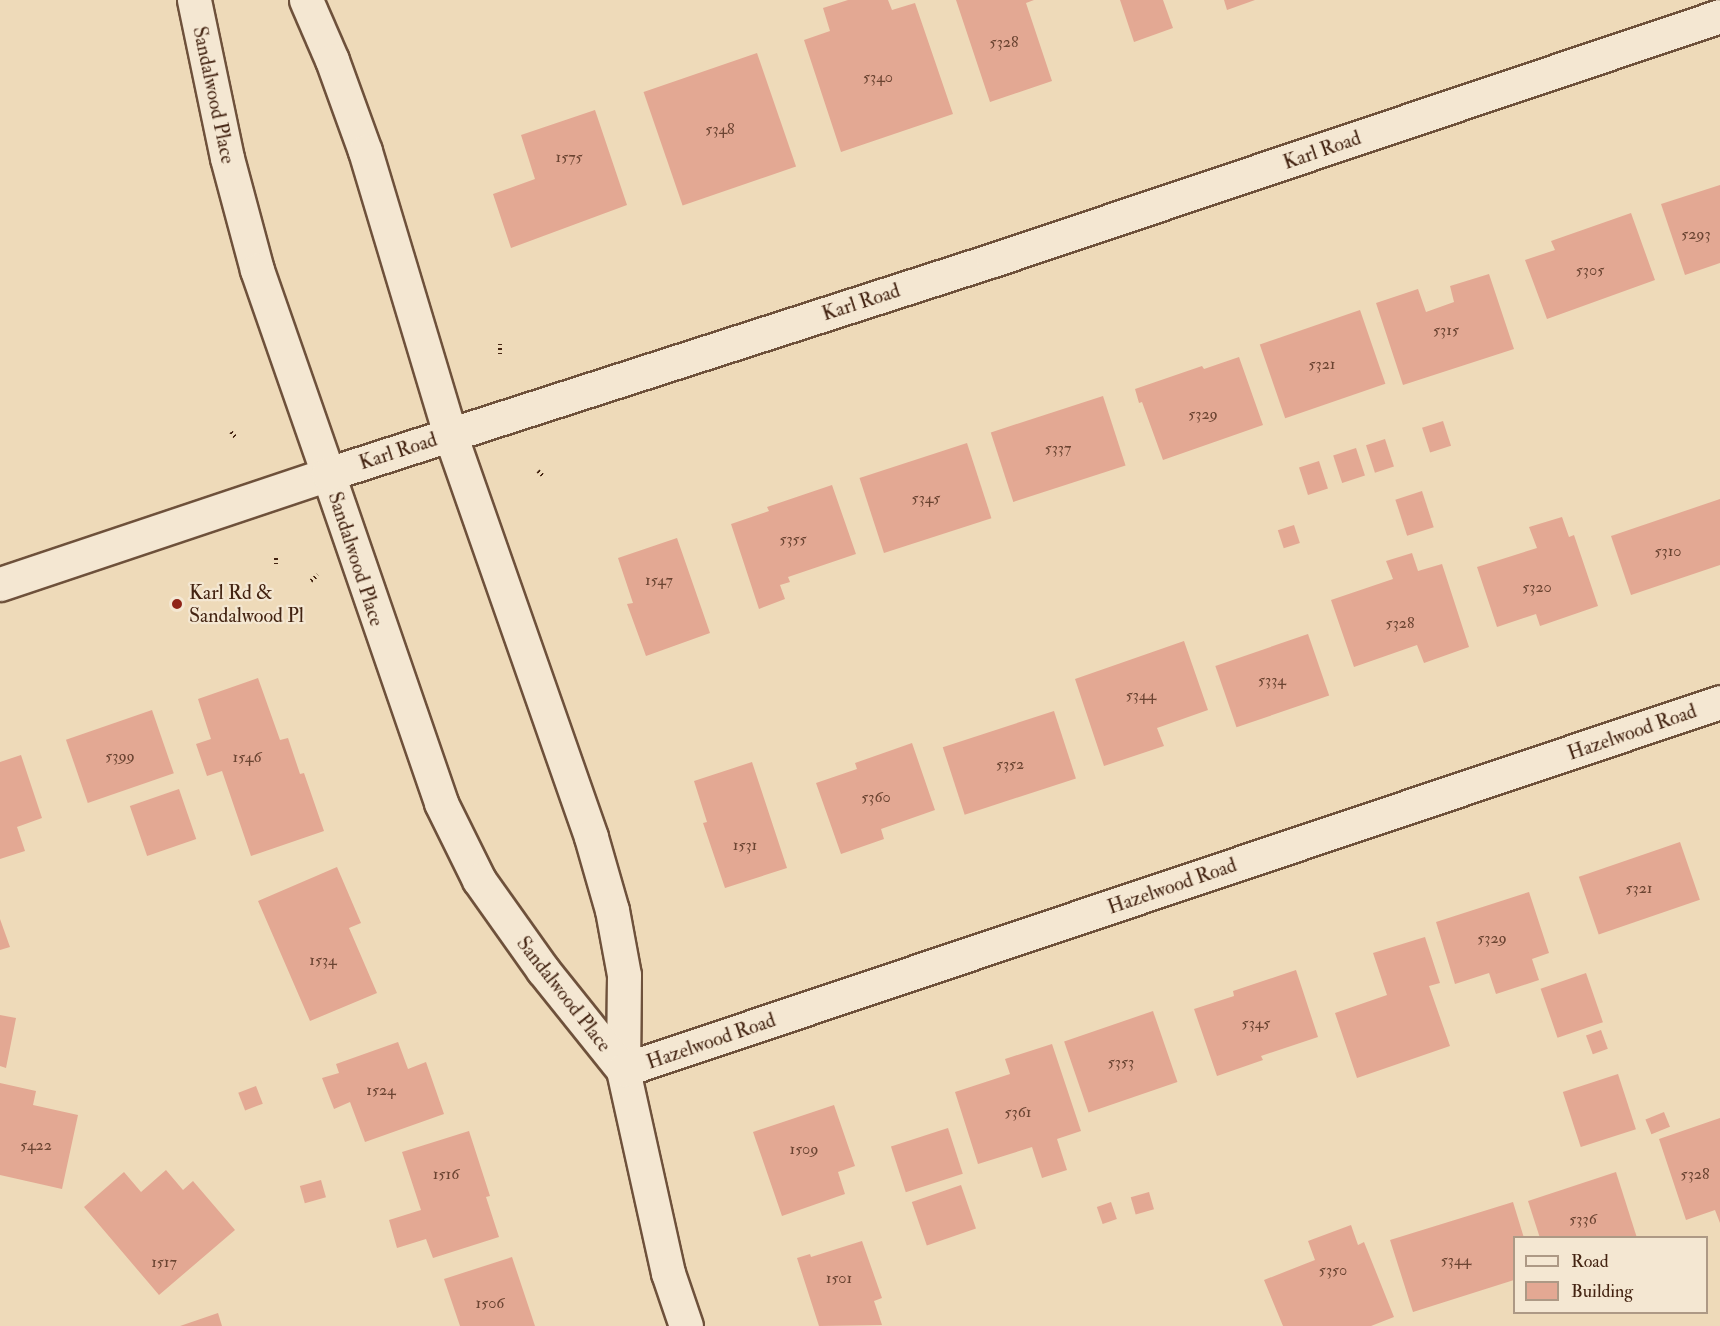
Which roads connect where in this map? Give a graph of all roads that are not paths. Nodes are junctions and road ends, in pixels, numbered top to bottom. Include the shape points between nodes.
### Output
1 (194, 0) edge
2 (306, 0) edge
3 (1720, 16) edge
4 (450, 434) junction
5 (328, 474) junction
6 (0, 584) edge
7 (1720, 702) edge
8 (623, 1070) junction
9 (686, 1326) edge

1 - 5 street, Sandalwood Place via 227,158 257,270
2 - 4 street, Sandalwood Place via 364,151
3 - 4 street, Karl Road via 993,260
4 - 5 street, Karl Road
4 - 8 street, Sandalwood Place via 591,837 612,910 624,975
5 - 6 street, Karl Road
5 - 8 street, Sandalwood Place via 441,803 479,879 543,970
7 - 8 street, Hazelwood Road
8 - 9 street, Sandalwood Place via 668,1273

